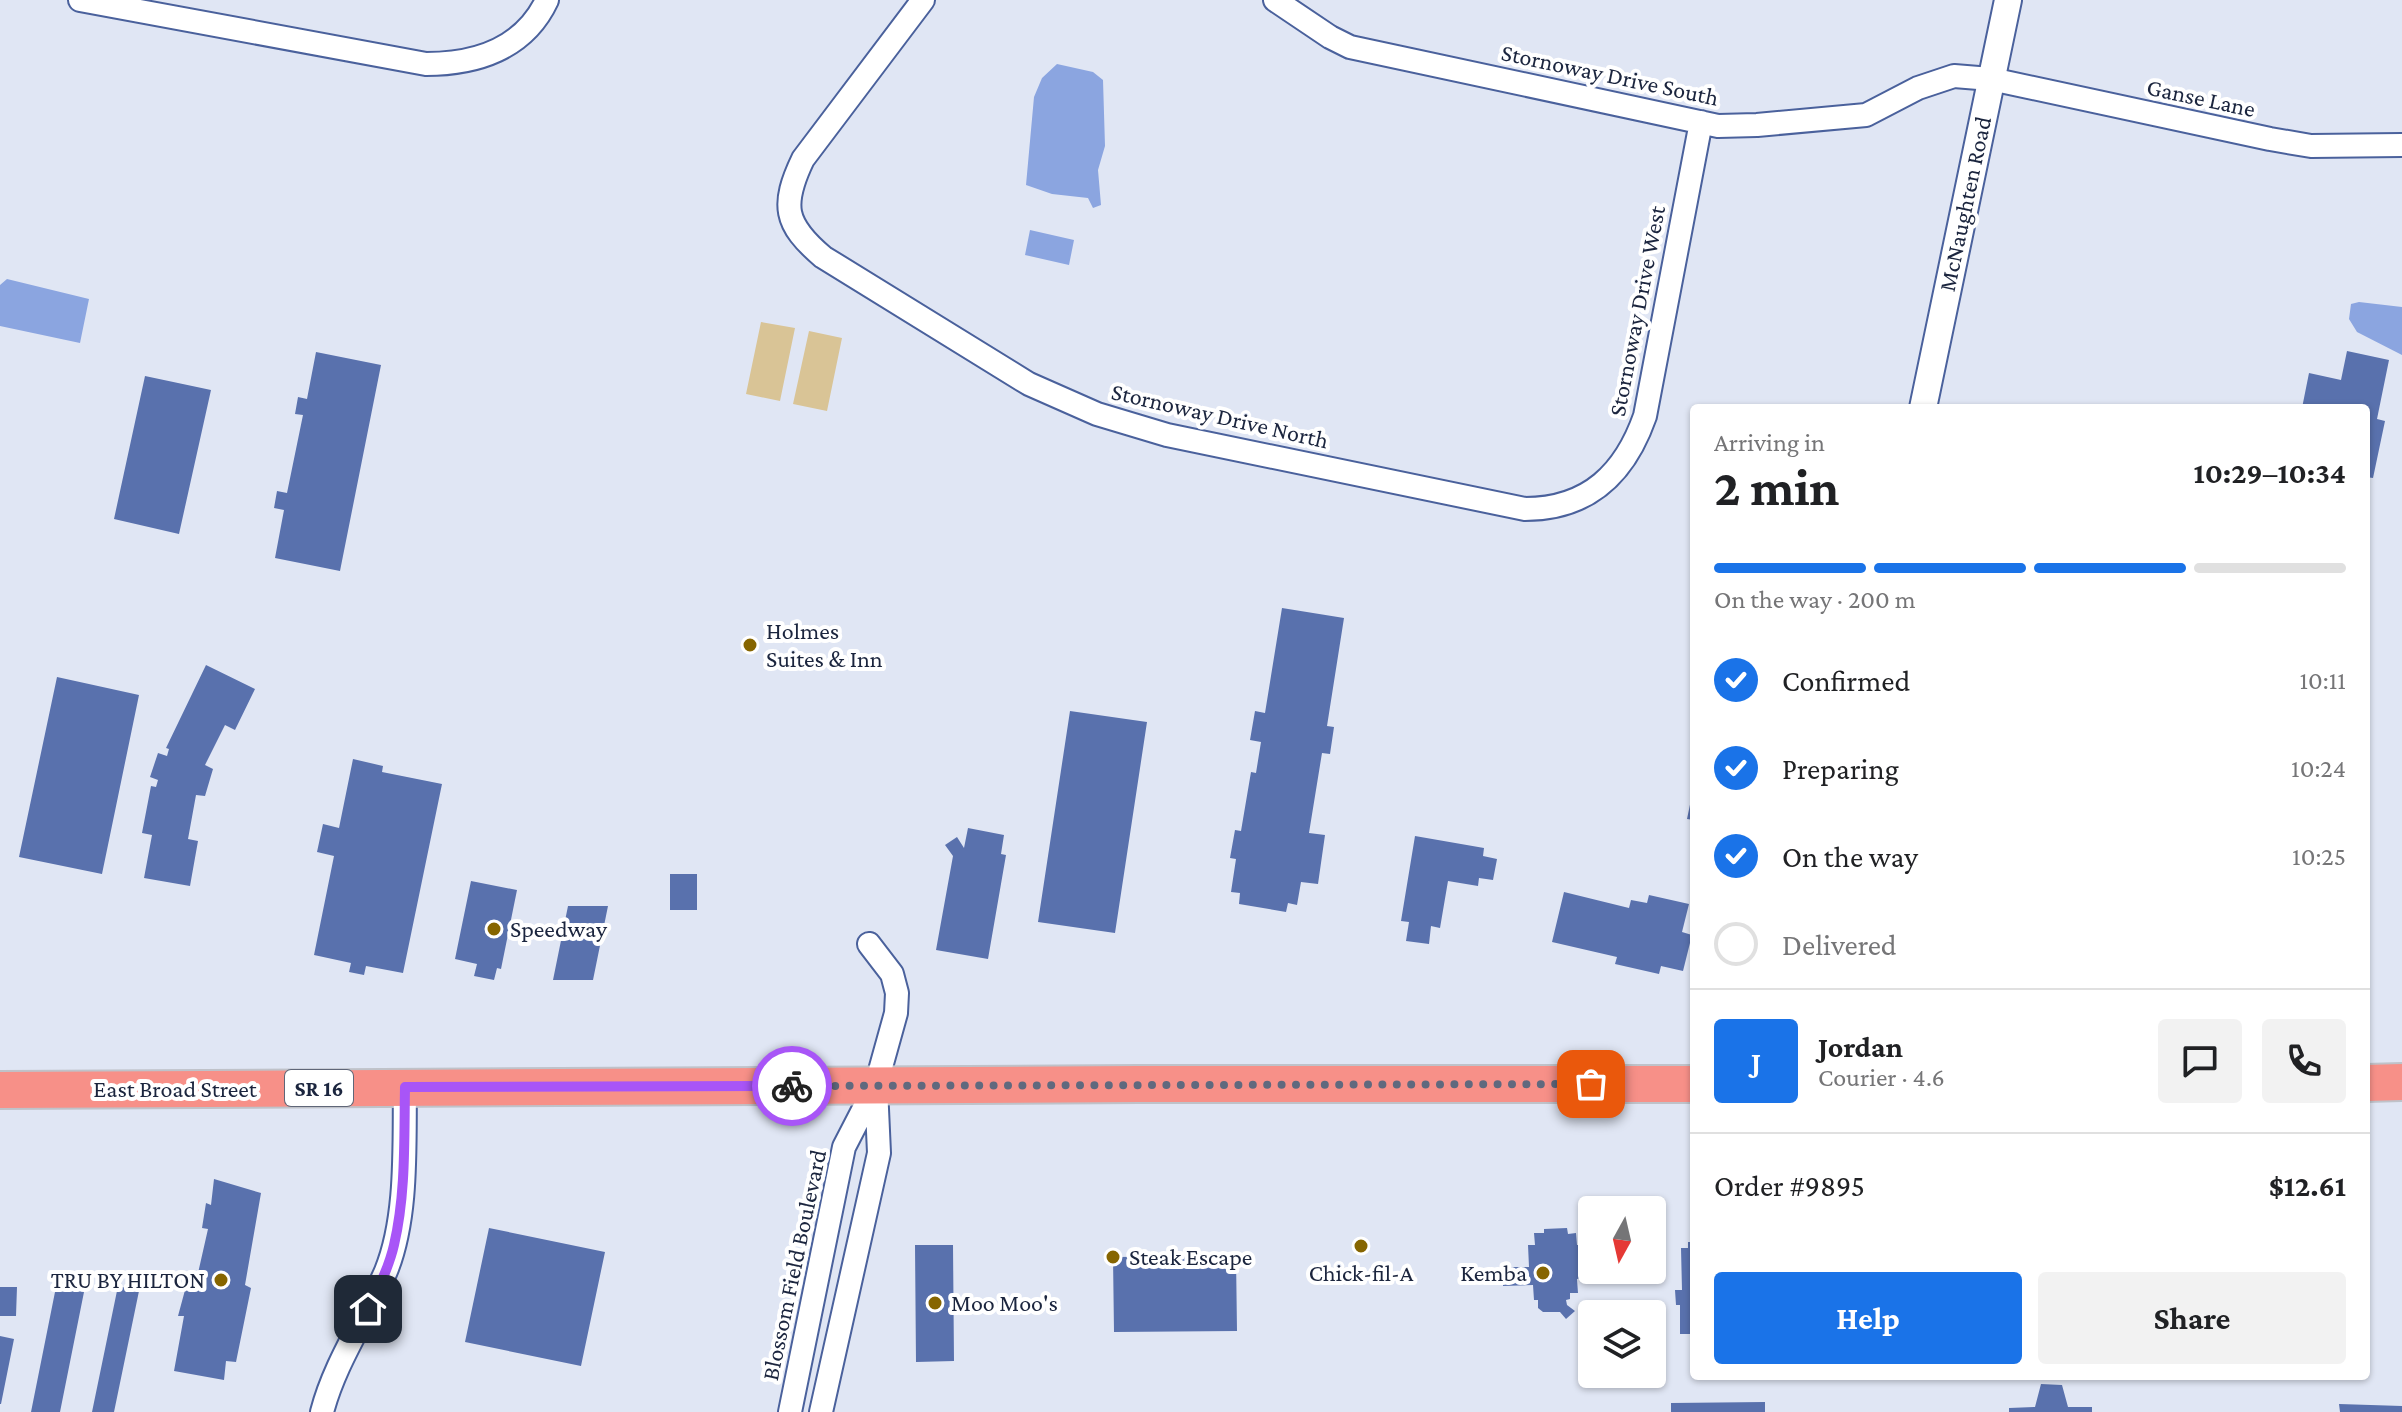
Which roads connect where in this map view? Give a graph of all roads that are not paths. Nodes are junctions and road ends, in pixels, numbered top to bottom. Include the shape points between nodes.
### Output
1 (80, 0) edge
2 (547, 0) edge
3 (923, 0) edge
4 (1275, 0) edge
5 (2008, 0) edge
6 (1991, 79) junction
7 (1701, 122) junction
8 (2402, 145) edge
9 (1924, 404) edge
10 (1591, 492) joint
11 (869, 944) dead end
12 (2402, 1082) edge
13 (2370, 1083) edge
14 (1690, 1084) edge
15 (876, 1085) junction
16 (405, 1087) junction
17 (0, 1090) edge
18 (322, 1412) edge
19 (790, 1412) edge
20 (821, 1412) edge

1 - 2 street via 426,64 475,60 519,38
3 - 10 street, Stornoway Drive North via 803,159 790,185 793,224 823,257 1029,384 1133,426 1525,509 1550,509
4 - 7 street, Stornoway Drive South via 1350,47
5 - 6 street, McNaughten Road
6 - 7 street, Stornoway Drive South via 1954,76 1866,115 1757,125
6 - 8 street, Ganse Lane via 2311,146
6 - 9 street, McNaughten Road
7 - 10 street, Stornoway Drive West via 1645,416 1626,459
11 - 15 street via 892,974 897,993
12 - 13 highway
14 - 15 highway, East Broad Street / SR 16
15 - 16 highway, East Broad Street / SR 16
15 - 19 street, Blossom Field Boulevard via 844,1147
15 - 20 street via 879,1153
16 - 17 highway, East Broad Street / SR 16
16 - 18 street via 404,1164 394,1247

